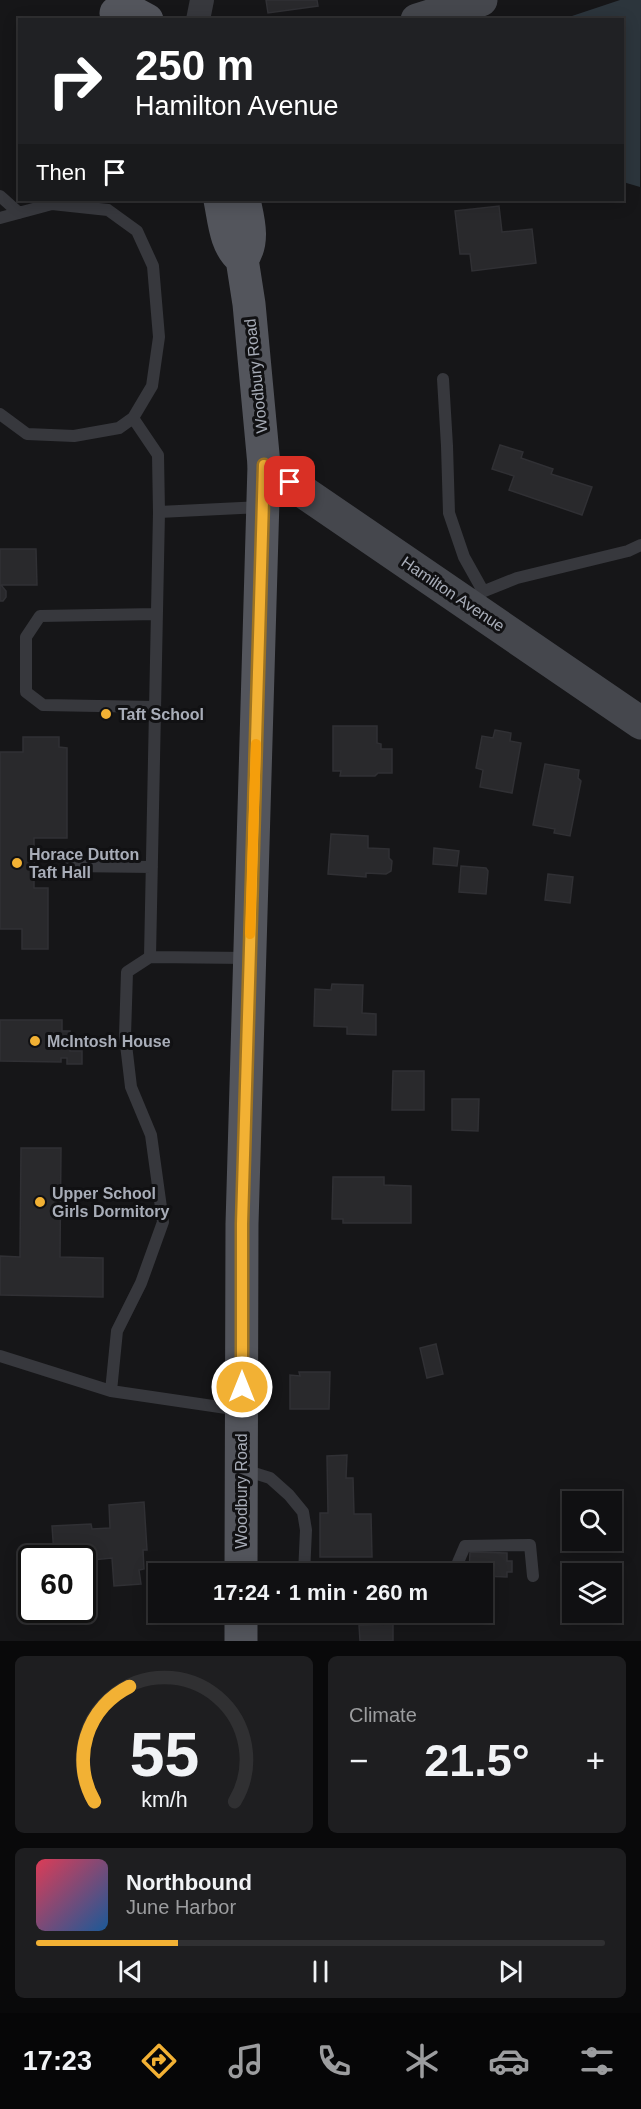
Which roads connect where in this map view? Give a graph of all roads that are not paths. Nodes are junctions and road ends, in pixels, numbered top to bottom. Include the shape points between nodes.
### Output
1 (202, 0) edge
2 (481, 0) edge
3 (198, 18) edge
4 (423, 18) edge
5 (0, 196) edge
6 (220, 201) edge
7 (244, 201) edge
8 (18, 213) junction
9 (0, 218) edge
10 (242, 259) junction
11 (443, 379) dead end
12 (0, 414) edge
13 (133, 418) junction
14 (264, 465) junction
15 (263, 507) junction
16 (159, 512) junction
17 (641, 545) edge
18 (473, 596) junction
19 (157, 615) junction
20 (155, 707) junction
21 (641, 723) edge
22 (69, 866) dead end
23 (152, 867) junction
24 (150, 957) junction
25 (250, 958) junction
26 (0, 1356) edge
27 (111, 1391) junction
28 (241, 1410) junction
29 (241, 1470) junction
30 (241, 1563) edge
31 (304, 1563) edge
32 (458, 1563) edge
33 (533, 1576) dead end
34 (241, 1623) edge
35 (241, 1641) edge

1 - 3 street
2 - 4 street
5 - 8 lane
6 - 10 main road, Woodbury Road via 230,244
7 - 10 main road, Woodbury Road via 250,241
8 - 9 lane
8 - 13 lane via 52,204 108,210 137,231 153,266 159,337 152,386
10 - 14 main road, Woodbury Road
11 - 18 lane via 449,513
12 - 13 lane via 27,434 74,436 119,428
13 - 16 lane via 158,455
14 - 15 main road, Woodbury Road
14 - 18 street, Hamilton Avenue
15 - 16 lane
15 - 25 main road, Woodbury Road
16 - 19 lane
17 - 18 lane via 518,578
18 - 21 street, Hamilton Avenue
19 - 20 lane
19 - 20 lane via 40,616 26,637 26,692 43,705
20 - 23 lane
22 - 23 lane
23 - 24 lane
24 - 25 lane
24 - 27 lane via 128,972 125,1036 131,1087 151,1135 163,1222 141,1283 117,1331
25 - 28 main road, Woodbury Road
26 - 27 lane
27 - 28 lane
28 - 29 main road, Woodbury Road
29 - 30 main road, Woodbury Road
29 - 31 lane via 270,1478 303,1512
32 - 33 lane via 465,1546 530,1545
34 - 35 main road

